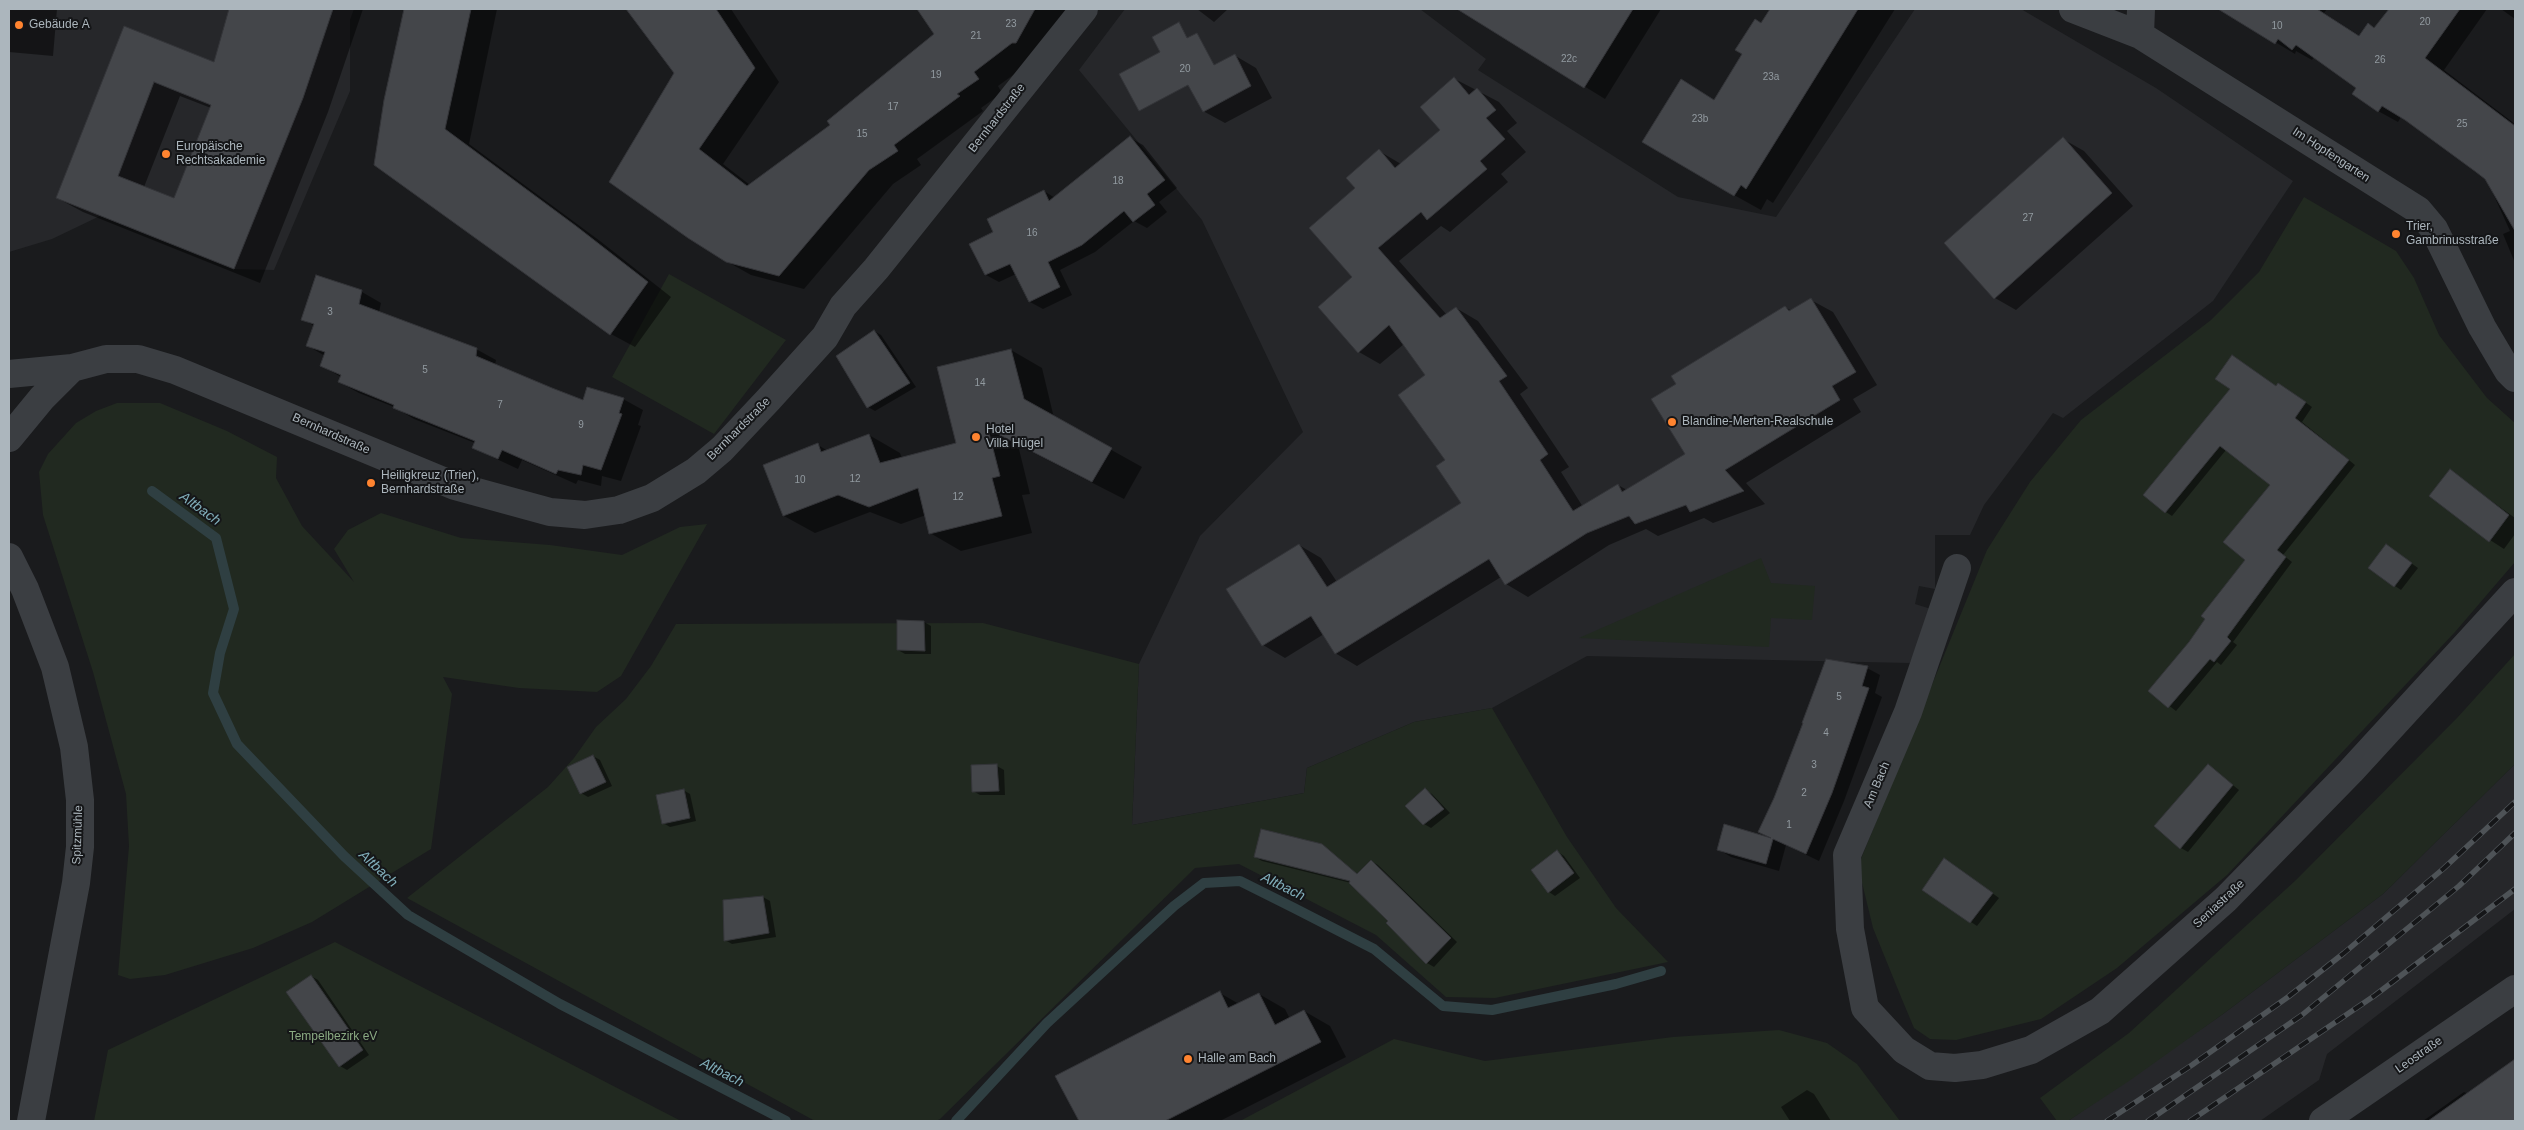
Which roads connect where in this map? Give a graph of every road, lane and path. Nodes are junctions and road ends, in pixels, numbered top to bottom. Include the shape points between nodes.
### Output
1 (1084, 9) edge
2 (2073, 9) edge
3 (2140, 22) edge
4 (72, 368) junction
5 (9, 374) edge
6 (2515, 378) edge
7 (9, 438) edge
8 (9, 557) edge
9 (1957, 568) dead end
10 (2515, 592) edge
11 (2515, 989) edge
12 (1865, 1008) joint
13 (31, 1121) edge
14 (2323, 1121) edge

1 - 4 street, Bernhardstraße via 843,306 825,336 769,399 722,449 696,470 668,490 636,504 602,514 585,515 534,508 455,486 154,363 138,359 106,359
2 - 3 street, Im Hopfengarten
3 - 6 street, Im Hopfengarten via 2418,210 2434,229 2482,327 2508,372
4 - 5 street, Bernhardstraße
4 - 7 street
8 - 13 street, Spitzmühle via 55,667 74,747 80,800 80,847 75,890
9 - 12 street, Am Bach via 1908,712 1847,855 1850,929
10 - 12 street, Seniastraße via 2351,771 2226,899 2100,1011 2031,1050 1955,1068 1930,1066 1904,1050
11 - 14 street, Leostraße

